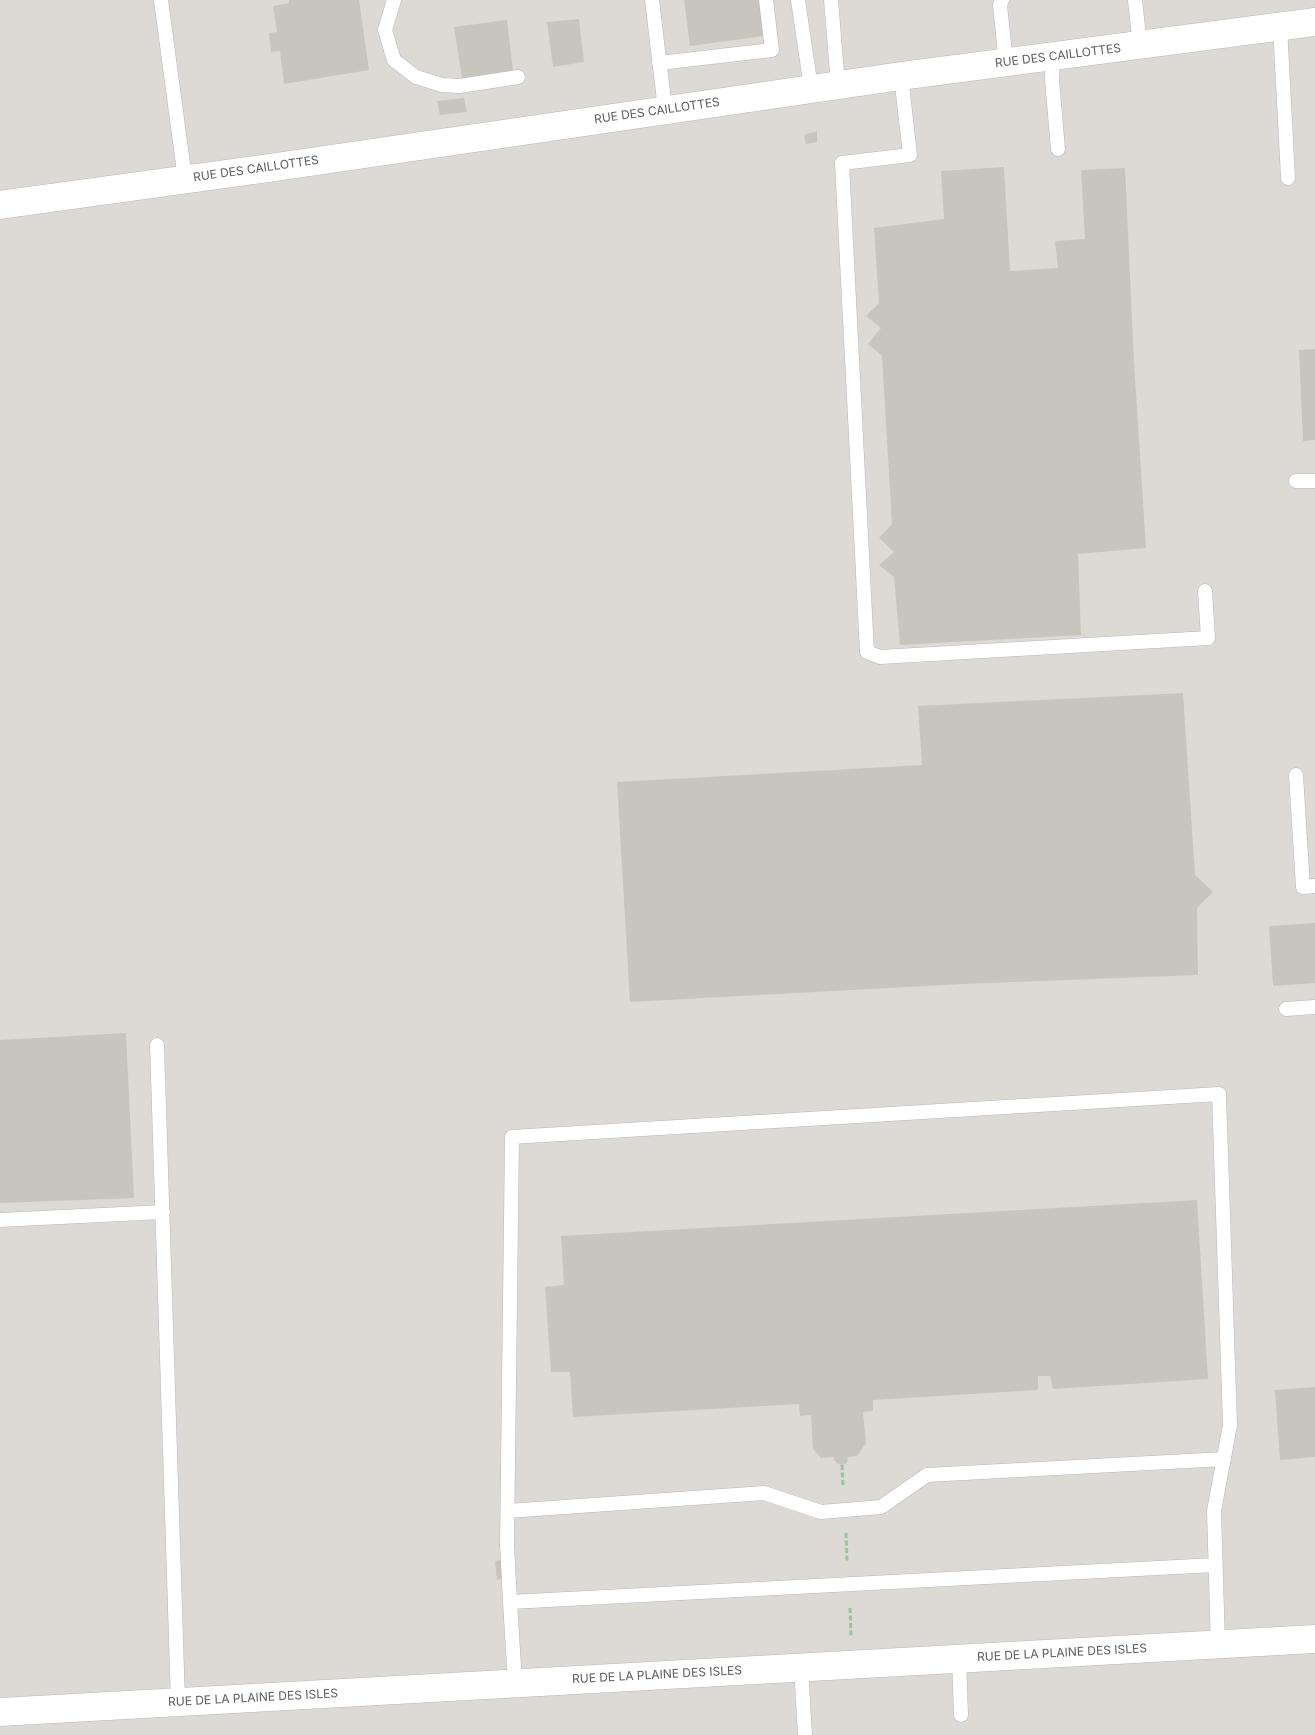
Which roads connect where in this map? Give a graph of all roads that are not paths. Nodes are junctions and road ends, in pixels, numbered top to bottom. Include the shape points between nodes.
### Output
1 (161, 0) edge
2 (394, 0) edge
3 (652, 0) edge
4 (766, 0) edge
5 (798, 0) edge
6 (832, 0) edge
7 (1002, 0) edge
8 (1135, 0) edge
9 (1315, 22) edge
10 (1280, 26) junction
11 (1140, 45) junction
12 (1053, 57) junction
13 (1006, 62) junction
14 (659, 63) junction
15 (902, 76) junction
16 (518, 77) dead end
17 (838, 84) junction
18 (811, 88) junction
19 (665, 110) junction
20 (1058, 149) dead end
21 (1288, 178) dead end
22 (185, 179) junction
23 (0, 205) edge
24 (1296, 481) dead end
25 (1315, 481) edge
26 (1205, 591) dead end
27 (1296, 775) dead end
28 (1315, 886) edge
29 (1315, 1007) edge
30 (1286, 1009) dead end
31 (157, 1044) dead end
32 (163, 1212) junction
33 (0, 1220) edge
34 (1224, 1459) junction
35 (508, 1511) junction
36 (1216, 1565) junction
37 (510, 1602) junction
38 (1315, 1639) edge
39 (1218, 1645) junction
40 (959, 1659) junction
41 (802, 1667) junction
42 (515, 1683) junction
43 (178, 1702) junction
44 (0, 1712) edge
45 (960, 1715) dead end
46 (805, 1735) edge

1 - 22 lane
2 - 16 lane via 385,30 394,60 416,78 460,86
3 - 14 lane
4 - 14 lane via 772,50
5 - 18 lane
6 - 17 lane
7 - 13 lane
8 - 11 lane
9 - 10 street, RUE DES CAILLOTTES
10 - 11 street, RUE DES CAILLOTTES
10 - 21 lane
11 - 12 street, RUE DES CAILLOTTES
12 - 13 street, RUE DES CAILLOTTES
12 - 20 lane
13 - 15 street, RUE DES CAILLOTTES
14 - 19 lane
15 - 17 street, RUE DES CAILLOTTES
15 - 26 lane via 910,155 842,163 867,652 880,657 1208,638
17 - 18 street, RUE DES CAILLOTTES
18 - 19 street, RUE DES CAILLOTTES
19 - 22 street, RUE DES CAILLOTTES
22 - 23 street, RUE DES CAILLOTTES
24 - 25 lane
27 - 28 lane via 1303,887
29 - 30 lane
31 - 32 lane
32 - 33 lane
32 - 43 lane
34 - 35 lane via 927,1474 882,1507 821,1512 764,1493
34 - 35 lane via 1230,1424 1219,1094 512,1137
34 - 36 lane via 1214,1511
35 - 37 lane
36 - 37 lane
36 - 39 lane
37 - 42 lane
38 - 39 street, RUE DE LA PLAINE DES ISLES
39 - 40 street, RUE DE LA PLAINE DES ISLES
40 - 41 street, RUE DE LA PLAINE DES ISLES
40 - 45 lane
41 - 42 street, RUE DE LA PLAINE DES ISLES
41 - 46 lane
42 - 43 street, RUE DE LA PLAINE DES ISLES
43 - 44 street, RUE DE LA PLAINE DES ISLES

